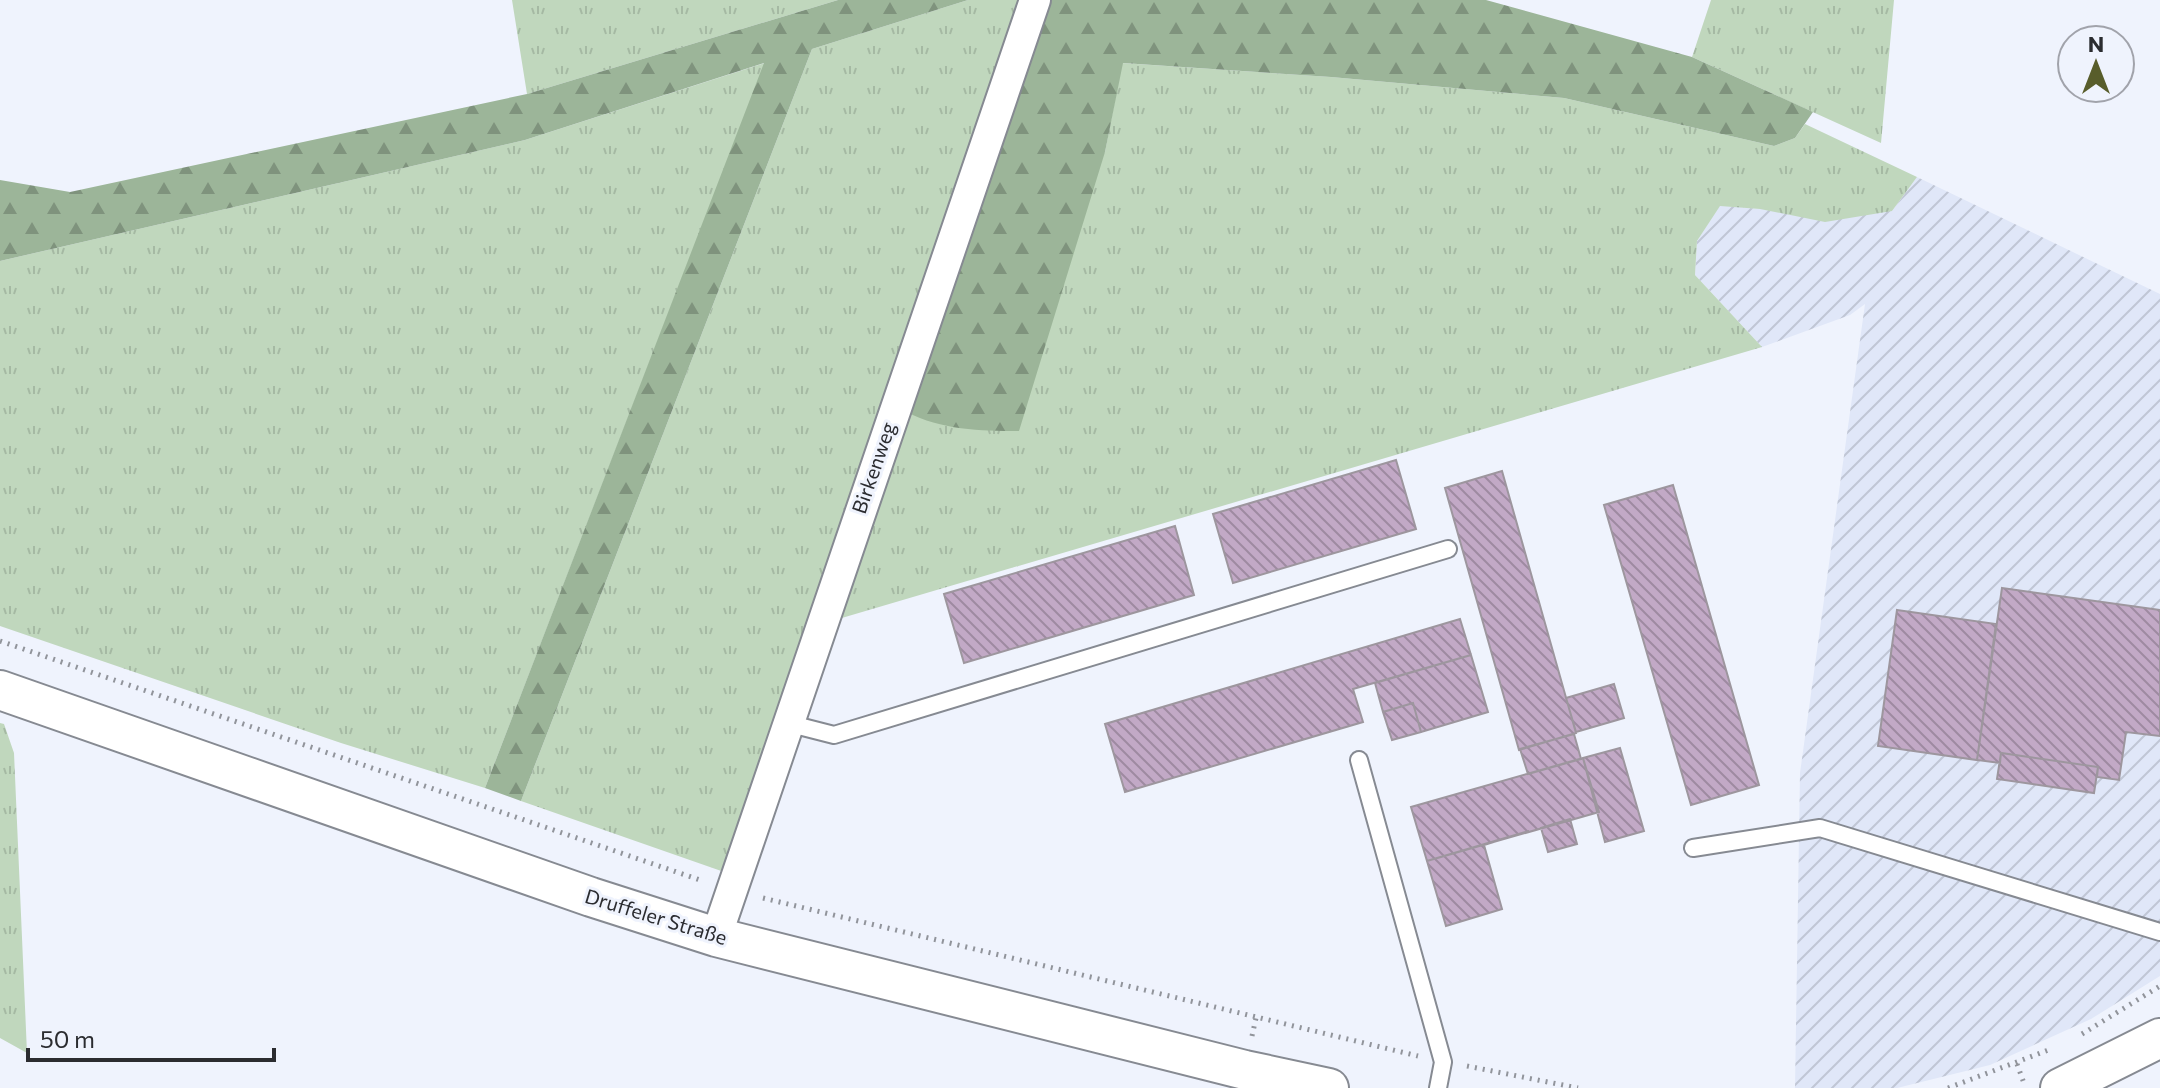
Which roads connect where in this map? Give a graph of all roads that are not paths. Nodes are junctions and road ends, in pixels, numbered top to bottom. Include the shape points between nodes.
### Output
1 (1035, 0) edge
2 (1448, 549) dead end
3 (0, 690) edge
4 (787, 723) junction
5 (1359, 760) dead end
6 (1693, 848) dead end
7 (2160, 932) edge
8 (716, 937) junction
9 (2160, 1038) edge
10 (1245, 1079) edge
11 (1329, 1088) edge
12 (1438, 1088) edge
13 (2060, 1088) edge

1 - 4 street, Birkenweg
2 - 4 lane via 834,735
3 - 8 street, Druffeler Straße
4 - 8 street, Birkenweg
5 - 12 lane via 1443,1062
6 - 7 lane via 1820,828
8 - 10 street, Druffeler Straße
9 - 13 street
10 - 11 street, Druffeler Straße

